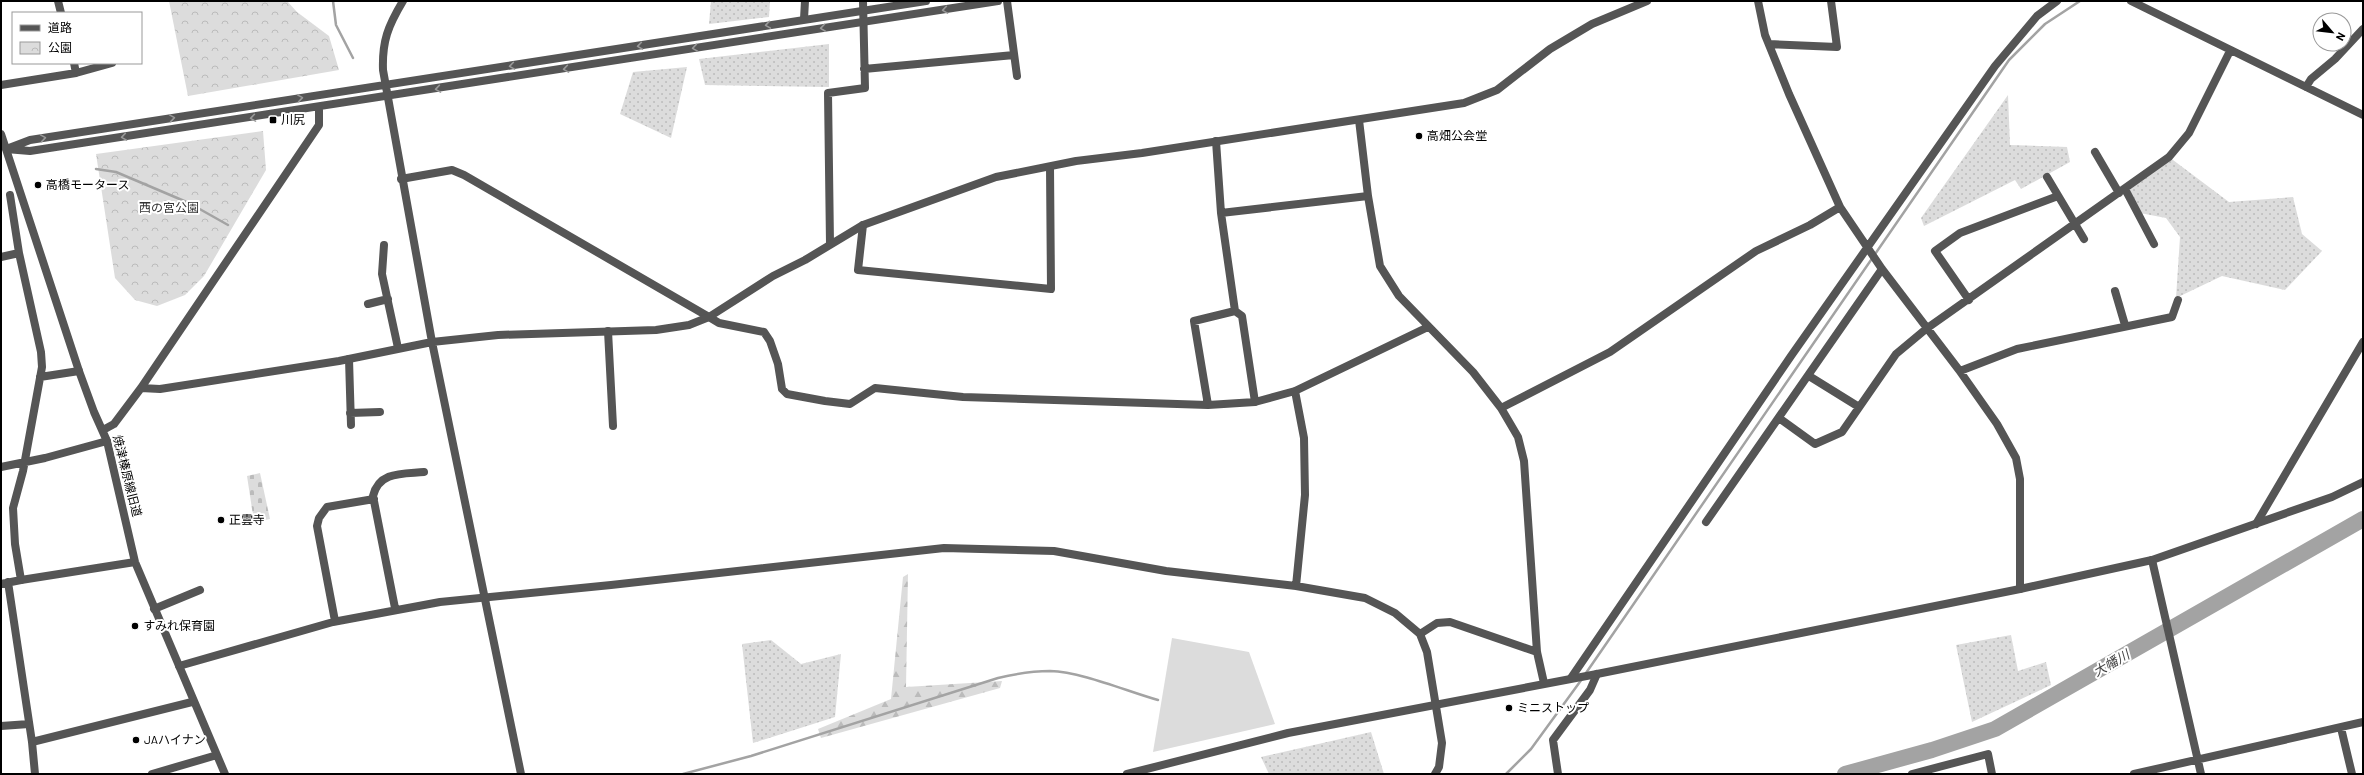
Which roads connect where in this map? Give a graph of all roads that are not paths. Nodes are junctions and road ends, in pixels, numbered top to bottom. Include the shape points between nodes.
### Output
1 (58, 1) edge
2 (403, 1) edge
3 (805, 1) edge
4 (863, 1) edge
5 (926, 1) edge
6 (998, 1) edge
7 (1007, 1) edge
8 (1647, 1) edge
9 (1758, 1) edge
10 (1831, 1) edge
11 (2057, 1) edge
12 (2132, 1) edge
13 (862, 11) junction
14 (61, 12) edge
15 (804, 20) junction
16 (862, 23) junction
17 (2363, 29) edge
18 (1769, 44) junction
19 (2230, 51) junction
20 (1014, 56) junction
21 (74, 64) edge
22 (108, 64) edge
23 (864, 69) junction
24 (76, 73) junction
25 (1017, 76) dead end
26 (385, 84) junction
27 (1, 85) edge
28 (2306, 87) junction
29 (388, 96) junction
30 (319, 108) junction
31 (2363, 115) edge
32 (1359, 120) junction
33 (1, 134) edge
34 (1216, 141) junction
35 (4, 150) edge
36 (2096, 152) dead end
37 (1050, 167) junction
38 (2047, 177) dead end
39 (401, 179) junction
40 (2122, 191) junction
41 (10, 195) dead end
42 (1368, 196) junction
43 (2058, 196) junction
44 (1840, 207) junction
45 (1221, 213) junction
46 (863, 225) junction
47 (2074, 225) junction
48 (2084, 239) dead end
49 (384, 244) dead end
50 (830, 244) junction
51 (2154, 244) dead end
52 (1867, 249) junction
53 (19, 253) junction
54 (1, 257) edge
55 (1880, 267) junction
56 (2115, 291) dead end
57 (388, 299) junction
58 (1969, 300) junction
59 (2178, 300) dead end
60 (368, 304) dead end
61 (1235, 311) junction
62 (709, 318) junction
63 (2125, 325) junction
64 (1428, 327) junction
65 (1926, 329) junction
66 (608, 332) junction
67 (432, 342) junction
68 (2363, 342) edge
69 (398, 348) junction
70 (349, 359) junction
71 (79, 371) junction
72 (1960, 371) junction
73 (1809, 376) junction
74 (40, 377) junction
75 (141, 388) junction
76 (1295, 391) junction
77 (1255, 402) junction
78 (1208, 405) junction
79 (1859, 407) junction
80 (1501, 408) junction
81 (380, 412) dead end
82 (350, 413) junction
83 (1779, 418) junction
84 (351, 425) dead end
85 (613, 426) dead end
86 (103, 430) junction
87 (107, 441) junction
88 (24, 463) junction
89 (1, 467) edge
90 (424, 472) dead end
91 (2363, 482) edge
92 (374, 499) junction
93 (1706, 522) dead end
94 (2256, 524) junction
95 (2152, 560) junction
96 (135, 562) junction
97 (21, 580) junction
98 (5, 583) edge
99 (1296, 586) junction
100 (2020, 589) junction
101 (200, 590) dead end
102 (485, 596) junction
103 (395, 608) junction
104 (154, 609) junction
105 (335, 621) junction
106 (1420, 634) junction
107 (1537, 652) junction
108 (179, 666) junction
109 (1594, 674) junction
110 (1574, 677) junction
111 (1544, 683) junction
112 (192, 702) junction
113 (1436, 703) junction
114 (2363, 722) edge
115 (29, 724) junction
116 (1, 726) edge
117 (2341, 728) junction
118 (32, 742) junction
119 (216, 755) junction
120 (2197, 759) junction
121 (35, 774) edge
122 (152, 774) edge
123 (225, 774) edge
124 (521, 774) edge
125 (1127, 774) edge
126 (1435, 774) edge
127 (1558, 774) edge
128 (1912, 774) edge
129 (1992, 774) edge
130 (2134, 774) edge
131 (2201, 774) edge
132 (2352, 774) edge

1 - 14 street
2 - 26 street via 386,32 382,47
3 - 15 street
4 - 13 street
5 - 13 street
6 -> 16 street
7 - 20 street
8 - 32 street via 1592,24 1562,42 1497,90 1447,107
9 - 18 street
10 - 18 street via 1837,47
11 - 52 street via 2037,16 1995,66
12 - 19 street
13 - 15 street
13 - 16 street
15 -> 26 street
16 - 23 street
16 -> 29 street
17 - 28 street via 2335,59 2311,79
18 - 44 street
19 - 28 street
19 - 40 street via 2189,133 2168,157
20 - 23 street
20 - 25 street
21 - 24 street
22 - 24 street
23 - 50 street via 865,88 828,93
24 - 27 street
26 - 29 street
35 -> 26 street via 30,140
28 - 31 street
29 - 30 street
29 - 39 street
30 -> 35 street via 30,151
30 - 75 street via 319,125
32 - 34 street
32 - 42 street
33 - 35 street, 焼津榛原線旧道
34 - 37 street
34 - 45 street
35 - 71 street, 焼津榛原線旧道
36 - 40 street
37 - 46 street via 996,177
37 - 46 street via 1051,289 858,270
38 - 43 street
39 - 62 street via 452,170 464,175
39 - 67 street
40 - 47 street
40 - 51 street
41 - 53 street
42 - 45 street
42 - 64 street via 1380,266 1399,296
43 - 47 street
43 - 58 street via 1960,233 1935,251
44 - 52 street
44 - 80 street via 1810,225 1756,251 1610,352
45 - 61 street
46 - 50 street
47 - 48 street
47 - 58 street
49 - 57 street via 382,274
50 - 62 street via 773,276
52 - 55 street
52 - 110 street
53 - 54 street
53 - 74 street via 41,352
55 - 65 street
55 - 73 street
56 - 63 street
57 - 60 street
57 - 69 street
58 - 65 street
59 - 63 street via 2172,317
61 - 77 street via 1242,316
61 - 78 street via 1194,321
62 - 66 street via 656,330
62 - 78 street via 764,332 778,364 782,389 787,394 825,401 850,404 875,388 963,396
63 - 72 street via 2017,349
64 - 76 street
64 - 80 street via 1473,372
65 - 72 street
65 - 79 street via 1896,354
66 - 67 street via 498,335
66 - 85 street
67 - 69 street
67 - 102 street
68 - 94 street
69 - 70 street
70 - 75 street via 160,389
70 - 82 street
71 - 74 street
71 - 86 street, 焼津榛原線旧道
72 - 100 street via 1997,424 2016,458 2020,479
73 - 79 street
73 - 83 street
74 - 88 street
75 - 86 street via 114,424
76 - 77 street
76 - 99 street via 1304,438 1305,495
77 - 78 street
79 - 83 street via 1842,432 1815,444
80 - 107 street via 1518,437 1524,461
81 - 82 street
82 - 84 street
83 - 93 street
86 - 87 street, 焼津榛原線旧道
87 - 88 street
87 - 96 street, 焼津榛原線旧道
88 - 89 street
88 - 97 street via 13,508
90 - 92 street via 388,476 376,486
91 - 94 street via 2332,497
92 - 103 street
92 - 105 street via 327,507 319,518 317,526
94 - 95 street
95 - 100 street
95 - 120 street
96 - 97 street
96 - 104 street, 焼津榛原線旧道
97 - 98 street
98 - 115 street
99 - 102 street via 1166,571 1054,551 944,548 611,585
99 - 106 street via 1365,598 1395,612
100 - 109 street
101 - 104 street
102 - 103 street
102 - 124 street
103 - 105 street
104 - 108 street, 焼津榛原線旧道
105 - 108 street
106 - 107 street via 1437,623 1450,622
106 - 113 street via 1427,652
107 - 111 street
108 - 112 street, 焼津榛原線旧道
109 - 110 street
109 - 127 street via 1590,690 1553,740
110 - 111 street
111 - 113 street
112 - 118 street
112 - 119 street, 焼津榛原線旧道
113 - 125 street via 1288,733
113 - 126 street via 1442,743 1439,767
114 - 117 street
115 - 116 street
115 - 118 street
117 - 120 street
117 - 132 street
118 - 121 street
119 - 122 street
119 - 123 street, 焼津榛原線旧道
120 - 130 street
120 - 131 street
128 - 129 street via 1988,754

